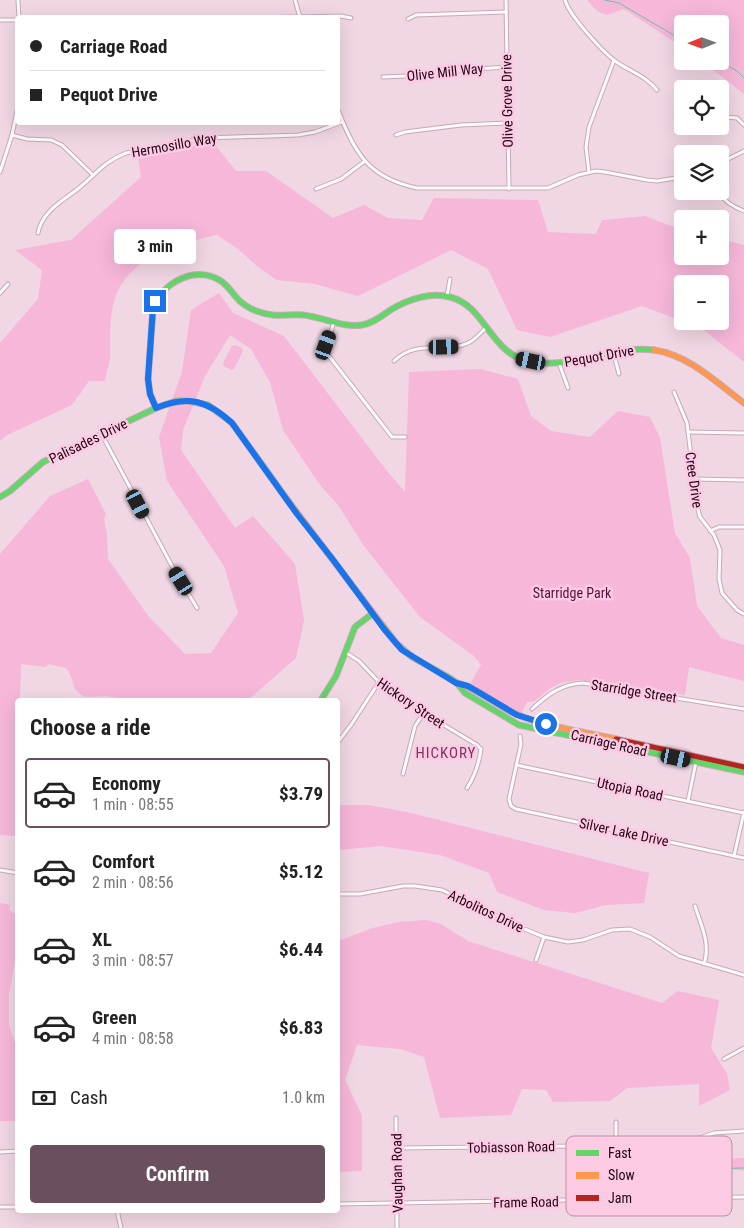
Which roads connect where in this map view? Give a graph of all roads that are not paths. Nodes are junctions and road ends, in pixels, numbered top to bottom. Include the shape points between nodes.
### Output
1 (18, 0) edge
2 (294, 0) edge
3 (506, 0) edge
4 (565, 0) edge
5 (506, 12) junction
6 (18, 15) edge
7 (299, 15) edge
8 (340, 16) edge
9 (351, 18) dead end
10 (15, 19) edge
11 (408, 19) dead end
12 (0, 20) edge
13 (614, 60) junction
14 (506, 67) junction
15 (383, 77) dead end
16 (656, 90) dead end
17 (340, 116) edge
18 (729, 117) edge
19 (15, 120) edge
20 (342, 122) joint
21 (507, 123) junction
22 (334, 125) edge
23 (744, 125) edge
24 (12, 135) junction
25 (396, 135) dead end
26 (744, 151) edge
27 (729, 158) edge
28 (365, 161) junction
29 (0, 172) edge
30 (589, 172) junction
31 (93, 175) junction
32 (674, 178) edge
33 (316, 189) dead end
34 (509, 189) junction
35 (724, 200) edge
36 (744, 211) edge
37 (38, 233) dead end
38 (450, 279) dead end
39 (8, 284) dead end
40 (0, 293) edge
41 (447, 297) junction
42 (334, 322) junction
43 (486, 328) junction
44 (613, 351) junction
45 (394, 361) dead end
46 (559, 363) junction
47 (618, 374) dead end
48 (568, 388) dead end
49 (674, 392) dead end
50 (744, 403) edge
51 (156, 408) junction
52 (688, 432) junction
53 (101, 433) junction
54 (744, 433) edge
55 (405, 438) dead end
56 (694, 479) junction
57 (744, 480) edge
58 (0, 497) edge
59 (744, 527) edge
60 (710, 531) junction
61 (197, 608) dead end
62 (372, 614) junction
63 (744, 614) edge
64 (345, 652) junction
65 (379, 682) junction
66 (456, 683) junction
67 (322, 698) edge
68 (490, 699) junction
69 (486, 706) junction
70 (532, 709) dead end
71 (744, 709) edge
72 (424, 713) junction
73 (546, 727) junction
74 (520, 736) dead end
75 (340, 739) edge
76 (696, 760) junction
77 (516, 765) junction
78 (744, 767) edge
79 (744, 772) edge
80 (403, 774) dead end
81 (467, 788) dead end
82 (688, 801) junction
83 (744, 812) edge
84 (734, 856) junction
85 (744, 858) edge
86 (0, 870) edge
87 (15, 872) edge
88 (340, 894) edge
89 (695, 906) dead end
90 (544, 937) junction
91 (536, 960) dead end
92 (704, 964) junction
93 (744, 974) edge
94 (744, 1048) edge
95 (724, 1059) dead end
96 (396, 1118) dead end
97 (616, 1122) dead end
98 (744, 1131) edge
99 (616, 1136) edge
100 (705, 1136) edge
101 (566, 1146) edge
102 (396, 1148) junction
103 (15, 1151) edge
104 (0, 1152) edge
105 (566, 1201) edge
106 (397, 1203) junction
107 (340, 1204) edge
108 (0, 1207) edge
109 (15, 1207) edge
110 (118, 1213) edge
111 (120, 1228) edge
112 (397, 1228) edge

1 - 6 street
2 - 7 street
3 - 5 street, Olive Grove Drive
4 - 13 street via 572,16
5 - 11 street via 416,15
5 - 14 street, Olive Grove Drive
8 - 9 street
10 - 12 street
13 - 16 street via 650,82
13 - 30 street via 589,127 586,147
14 - 15 street, Olive Mill Way
14 - 21 street, Olive Grove Drive
17 - 20 street
18 - 23 street via 737,118
19 - 24 street
20 - 28 street
21 - 25 street via 461,125
21 - 34 street, Olive Grove Drive
22 - 31 street, Hermosillo Way via 298,135 204,138 126,153
24 - 29 street
24 - 31 street via 51,140 62,145
26 - 27 street
28 - 33 street via 341,179
28 - 34 street via 385,177 418,188
30 - 32 street via 657,181
30 - 34 street via 548,188
31 - 37 street, Hermosillo Way via 50,211
35 - 36 street
38 - 41 street
39 - 40 street
41 - 42 street, Pequot Drive via 423,297 402,304 363,325
41 - 43 street, Pequot Drive via 465,304
42 - 51 street, Pequot Drive via 302,315 269,315 253,310 221,281 202,274 169,284 153,308 148,379
42 - 55 street via 326,345 328,356 392,437
43 - 45 street via 459,346 419,349 402,354
43 - 46 street, Pequot Drive via 506,351 518,358 545,364
44 - 46 street, Pequot Drive
44 - 47 street
44 - 50 street, Pequot Drive via 646,348 663,352 688,363
46 - 48 street
49 - 52 street, Cree Drive
51 - 53 street, Palisades Drive
51 - 62 street, Carriage Road via 176,401 199,402 232,423
52 - 54 street
52 - 56 street, Cree Drive
53 - 58 street, Palisades Drive via 44,462
53 - 61 street
56 - 57 street
56 - 60 street, Cree Drive via 696,506
59 - 60 street via 719,527
60 - 63 street, Cree Drive via 720,550 722,593
62 - 64 street via 355,627
62 - 66 street, Carriage Road via 402,650
64 - 65 street, Hickory Street via 359,661
64 - 67 street via 336,676
65 - 72 street, Hickory Street
65 - 75 street
66 - 68 street, Carriage Road
66 - 69 street, Carriage Road
68 - 69 street
68 - 73 street, Carriage Road
69 - 73 street, Carriage Road via 517,724
70 - 71 street, Starridge Street via 548,694 583,683
72 - 80 street via 415,726
72 - 81 street, Hickory Street via 481,749 473,779
73 - 76 street, Carriage Road
74 - 77 street
76 - 78 street, Carriage Road
76 - 79 street, Carriage Road
76 - 82 street
77 - 82 street, Utopia Road
77 - 84 street, Silver Lake Drive via 509,799 516,809
82 - 83 street, Utopia Road
83 - 84 street
84 - 85 street, Silver Lake Drive
86 - 87 street
88 - 90 street, Arbolitos Drive via 360,894 403,886 442,890
89 - 92 street via 707,948
90 - 91 street
90 - 92 street, Arbolitos Drive via 568,942 612,930 630,929 650,937 679,956
92 - 93 street, Arbolitos Drive
94 - 95 street
96 - 102 street, Vaughan Road
97 - 99 street
98 - 100 street, Tobiasson Road
101 - 102 street, Tobiasson Road
102 - 106 street, Vaughan Road
103 - 104 street
105 - 106 street, Frame Road
106 - 107 street, Frame Road
106 - 112 street, Vaughan Road
108 - 109 street
110 - 111 street

